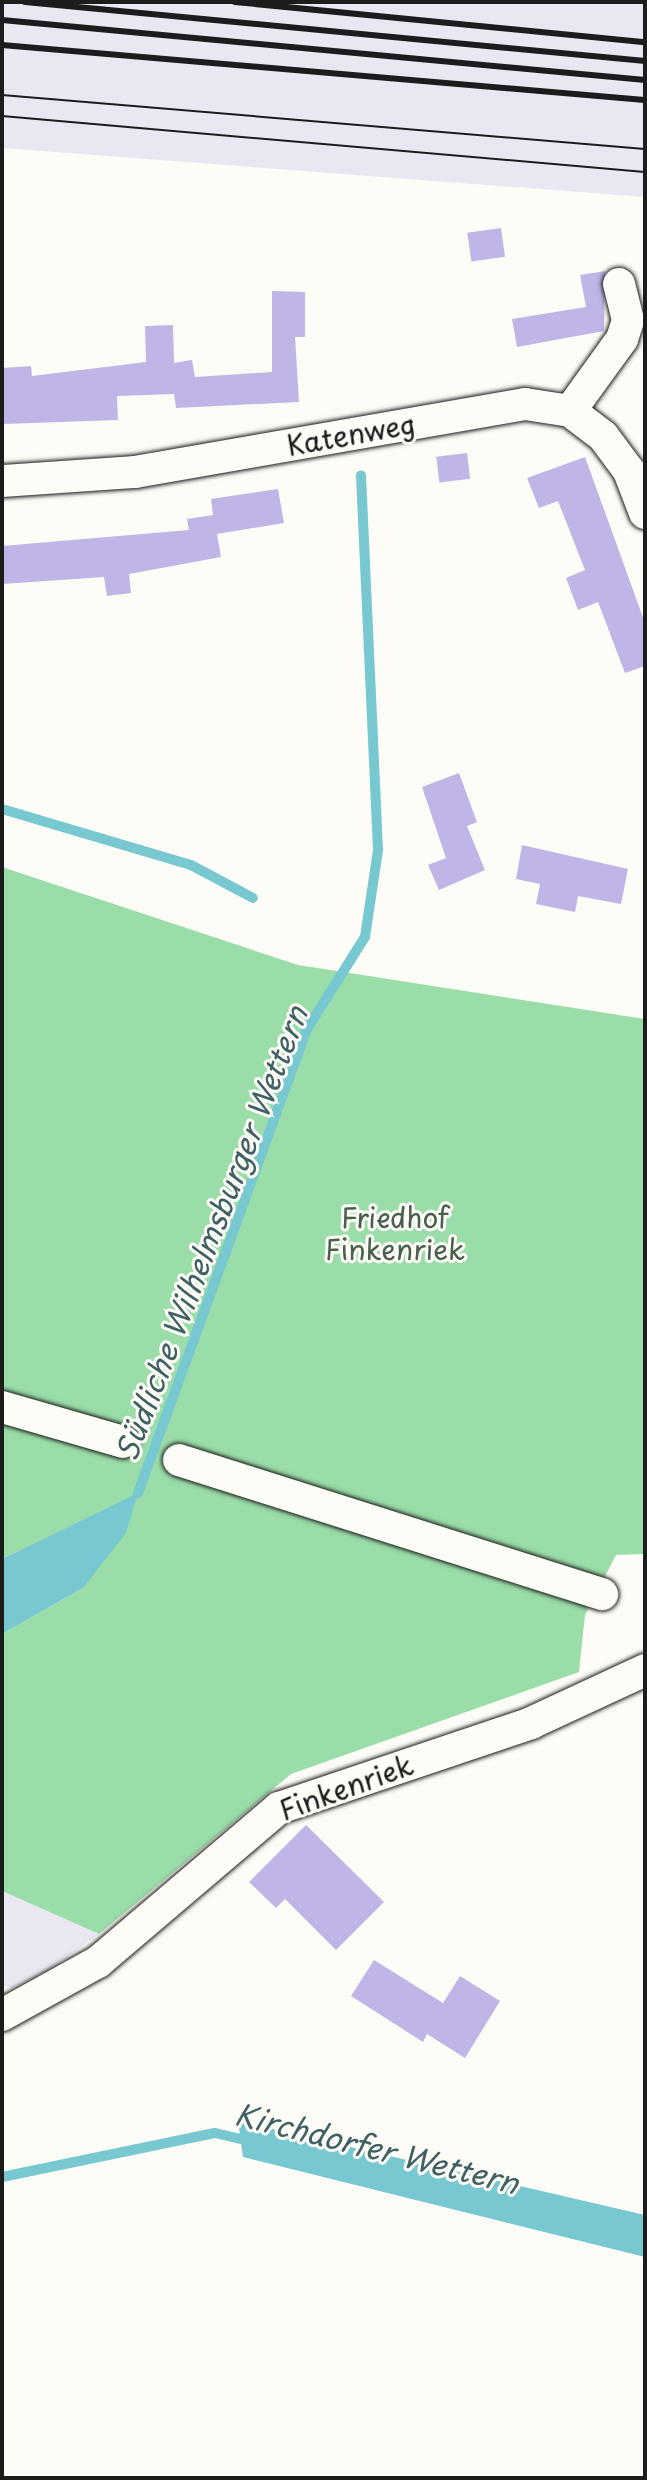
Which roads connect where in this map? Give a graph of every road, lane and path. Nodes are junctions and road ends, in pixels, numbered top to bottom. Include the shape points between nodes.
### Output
1 (619, 284) dead end
2 (570, 411) junction
3 (2, 481) edge
4 (645, 513) edge
5 (2, 1407) edge
6 (123, 1442) dead end
7 (179, 1460) dead end
8 (602, 1594) dead end
9 (645, 1670) edge
10 (2, 2015) edge

1 - 2 street via 628,320 622,339
2 - 3 street, Katenweg via 525,404 135,472
2 - 4 street, Katenweg via 603,436 629,471
5 - 6 street
7 - 8 street
9 - 10 street, Finkenriek via 531,1723 279,1808 107,1955

